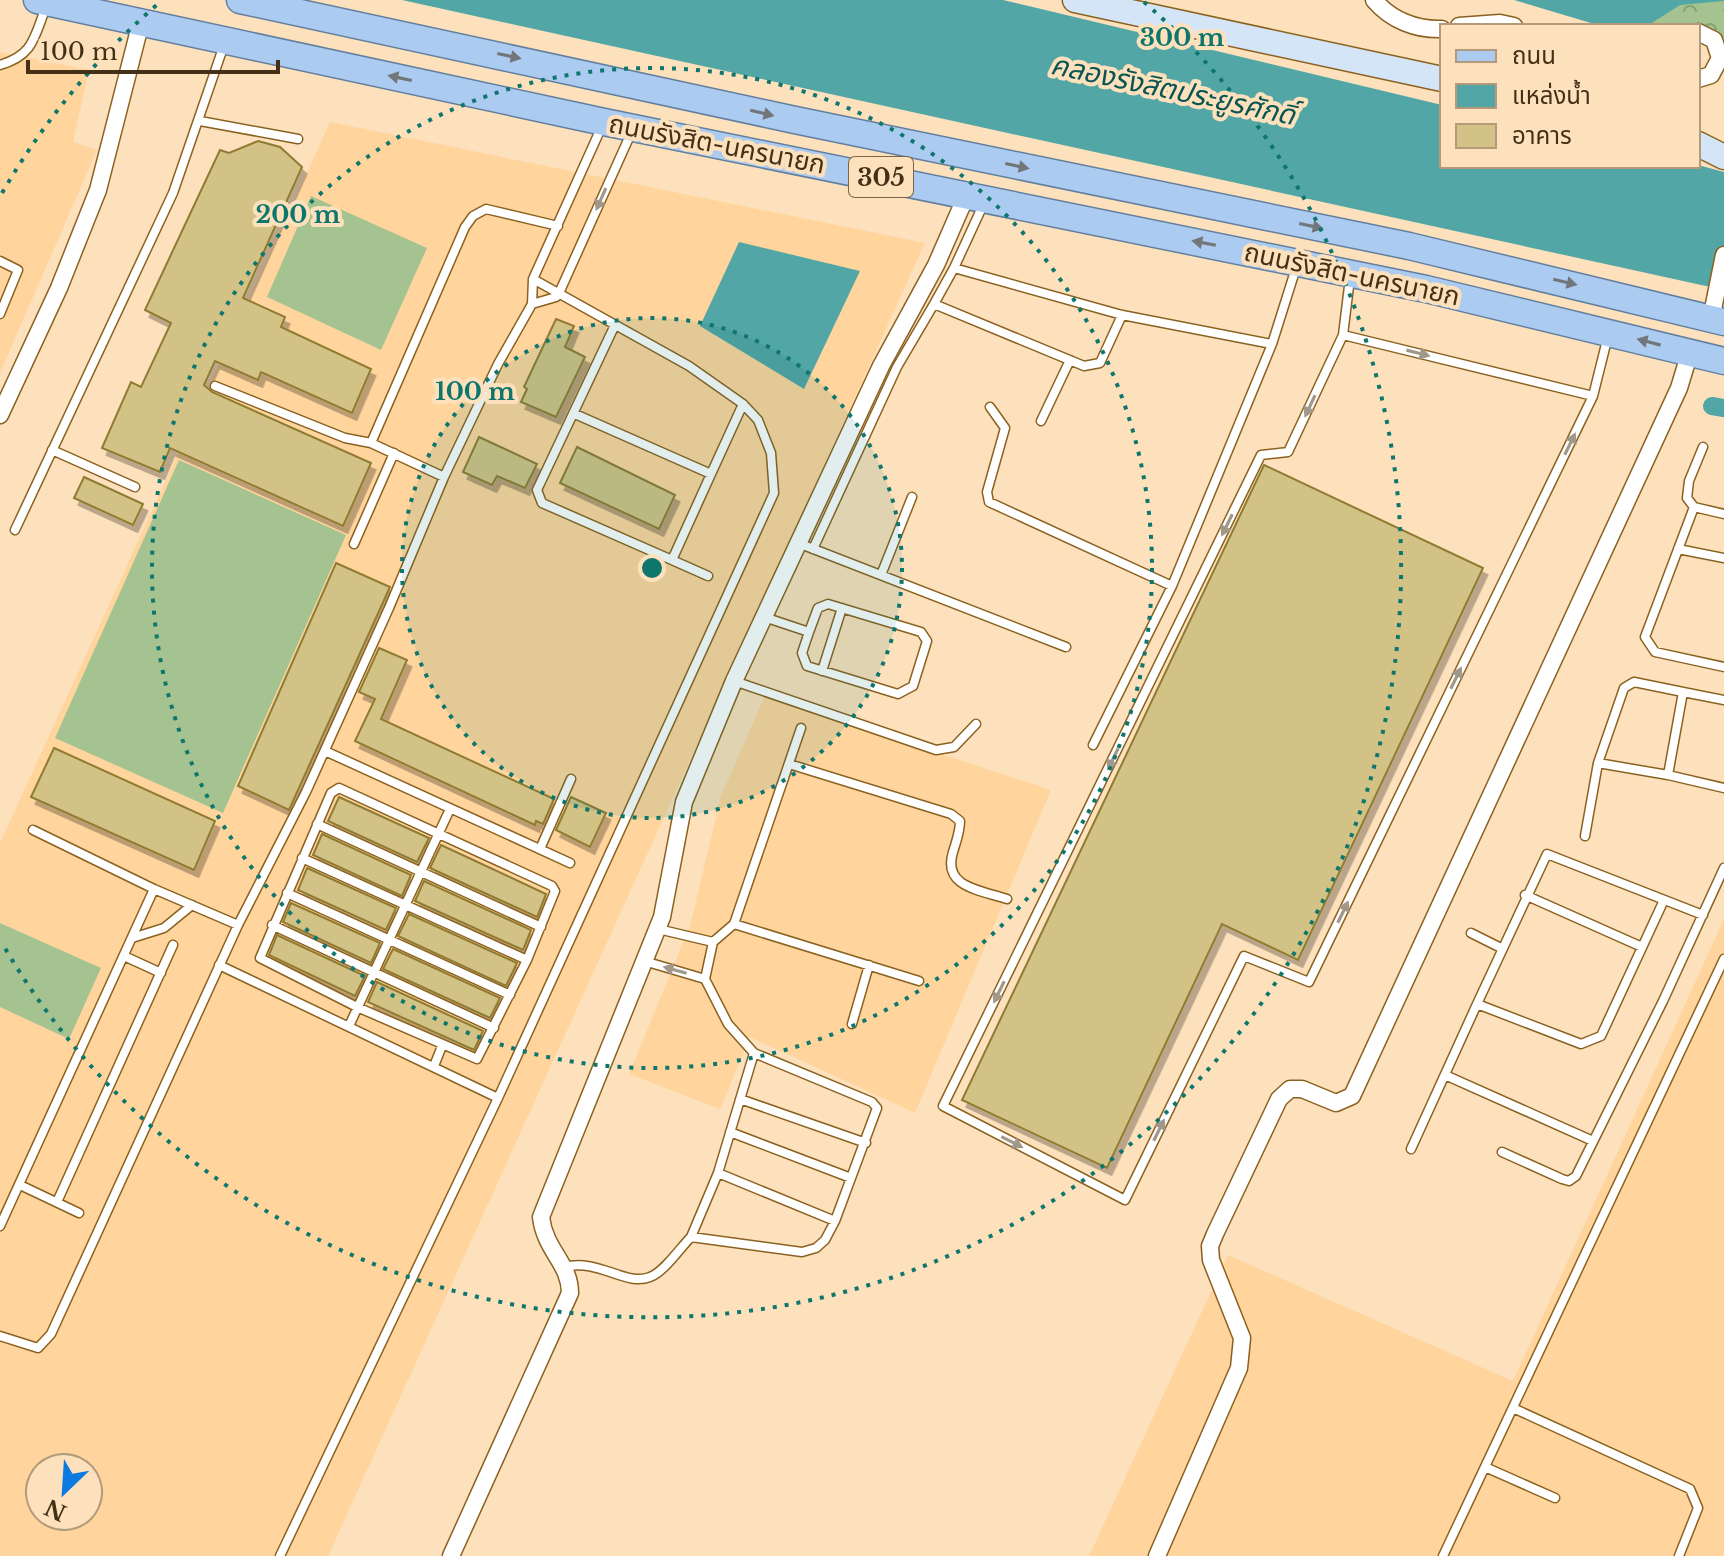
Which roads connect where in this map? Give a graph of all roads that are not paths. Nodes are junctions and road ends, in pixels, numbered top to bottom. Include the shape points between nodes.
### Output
1 (240, 0) edge
2 (1075, 0) edge
3 (1374, 0) edge
4 (42, 1) edge
5 (141, 22) junction
6 (1440, 29) edge
7 (1700, 33) edge
8 (226, 40) junction
9 (458, 45) junction
10 (1721, 50) edge
11 (0, 65) edge
12 (553, 66) junction
13 (1700, 78) edge
14 (1440, 79) edge
15 (453, 90) junction
16 (544, 109) junction
17 (200, 121) junction
18 (604, 122) junction
19 (633, 128) junction
20 (298, 139) dead end
21 (1700, 145) edge
22 (1724, 157) edge
23 (976, 196) junction
24 (558, 226) junction
25 (1723, 259) edge
26 (0, 261) edge
27 (1298, 262) junction
28 (954, 268) junction
29 (1351, 273) junction
30 (533, 279) junction
31 (560, 291) junction
32 (532, 304) junction
33 (934, 304) junction
34 (0, 314) edge
35 (1122, 315) junction
36 (1718, 320) edge
37 (614, 327) junction
38 (1609, 331) junction
39 (1343, 335) junction
40 (1272, 344) junction
41 (1690, 352) junction
42 (1070, 360) junction
43 (1724, 361) edge
44 (215, 386) dead end
45 (1593, 396) junction
46 (743, 404) junction
47 (990, 407) dead end
48 (575, 414) junction
49 (0, 415) edge
50 (1041, 421) dead end
51 (371, 443) junction
52 (1703, 447) dead end
53 (52, 450) junction
54 (394, 453) junction
55 (711, 474) junction
56 (444, 477) junction
57 (135, 487) dead end
58 (912, 497) dead end
59 (1694, 507) junction
60 (1724, 514) edge
61 (15, 530) dead end
62 (354, 544) dead end
63 (806, 546) junction
64 (1678, 549) junction
65 (1724, 558) edge
66 (672, 560) junction
67 (881, 575) junction
68 (708, 576) dead end
69 (1172, 586) junction
70 (842, 608) junction
71 (764, 617) junction
72 (809, 632) junction
73 (1066, 647) dead end
74 (1724, 667) edge
75 (822, 671) junction
76 (734, 681) junction
77 (1683, 692) junction
78 (1724, 700) edge
79 (976, 724) dead end
80 (801, 728) dead end
81 (1093, 745) dead end
82 (325, 751) junction
83 (1598, 763) junction
84 (789, 764) junction
85 (1668, 775) junction
86 (571, 779) dead end
87 (1724, 788) edge
88 (450, 809) junction
89 (317, 824) junction
90 (33, 830) dead end
91 (439, 833) junction
92 (1585, 836) dead end
93 (540, 849) junction
94 (302, 858) junction
95 (570, 863) dead end
96 (1724, 868) edge
97 (422, 870) junction
98 (154, 889) junction
99 (287, 893) junction
100 (1525, 895) junction
101 (1007, 899) dead end
102 (1664, 900) junction
103 (406, 904) junction
104 (192, 905) junction
105 (1703, 915) junction
106 (734, 924) junction
107 (238, 925) junction
108 (272, 925) junction
109 (541, 927) junction
110 (657, 929) junction
111 (1471, 933) dead end
112 (132, 938) junction
113 (389, 939) junction
114 (713, 942) junction
115 (173, 945) dead end
116 (1642, 947) junction
117 (1501, 948) junction
118 (124, 956) junction
119 (1724, 959) edge
120 (527, 960) junction
121 (644, 961) junction
122 (219, 965) junction
123 (869, 965) junction
124 (275, 968) junction
125 (374, 972) junction
126 (161, 973) junction
127 (705, 979) junction
128 (919, 981) dead end
129 (267, 988) junction
130 (510, 995) junction
131 (1477, 1004) junction
132 (357, 1007) junction
133 (852, 1024) dead end
134 (349, 1026) junction
135 (494, 1028) junction
136 (442, 1046) junction
137 (754, 1053) junction
138 (434, 1066) junction
139 (1445, 1075) junction
140 (498, 1098) junction
141 (740, 1099) junction
142 (730, 1132) junction
143 (1593, 1141) junction
144 (866, 1143) junction
145 (1411, 1149) dead end
146 (1502, 1152) dead end
147 (718, 1173) junction
148 (851, 1178) junction
149 (20, 1185) junction
150 (57, 1202) junction
151 (79, 1213) dead end
152 (835, 1221) junction
153 (0, 1226) edge
154 (691, 1237) junction
155 (564, 1267) junction
156 (0, 1336) edge
157 (1513, 1408) junction
158 (1485, 1467) junction
159 (1555, 1498) dead end
160 (280, 1556) edge
161 (451, 1556) edge
162 (1157, 1556) edge
163 (1443, 1556) edge
164 (1679, 1556) edge

1 - 9 main road, ถนนรังสิต-นครนายก / 305
2 - 14 street
3 - 6 street via 1399,20
4 - 5 main road, ถนนรังสิต-นครนายก / 305
4 - 11 lane via 30,48 24,56
5 - 8 main road, ถนนรังสิต-นครนายก / 305
5 - 49 street via 98,190
7 - 10 street
15 -> 8 main road, ถนนรังสิต-นครนายก / 305
8 - 17 lane
9 -> 12 main road, ถนนรังสิต-นครนายก / 305
9 - 15 main road via 470,74
10 - 13 street via 1711,75
12 - 16 main road via 537,87
12 -> 36 main road, ถนนรังสิต-นครนายก / 305 via 1409,246
15 - 16 main road, ถนนรังสิต-นครนายก / 305
16 - 18 main road, ถนนรังสิต-นครนายก / 305
17 - 20 lane
17 - 53 lane via 173,193
18 - 19 main road, ถนนรังสิต-นครนายก / 305
18 - 24 lane
19 - 23 main road, ถนนรังสิต-นครนายก / 305
19 -> 31 lane
21 - 22 street
27 -> 23 main road, ถนนรังสิต-นครนายก / 305
23 - 28 lane
23 - 63 street via 881,366
24 - 30 lane
24 - 51 lane via 486,209 473,216
25 - 36 street
26 - 34 lane via 18,270
27 - 29 main road, ถนนรังสิต-นครนายก / 305
27 - 40 lane
28 - 33 lane
28 - 35 lane
29 - 38 main road, ถนนรังสิต-นครนายก / 305
29 - 39 lane
30 - 31 lane
30 - 32 lane
31 - 32 lane
31 - 37 lane
32 - 56 lane
33 - 42 lane
33 - 63 lane
35 - 40 lane
35 - 42 lane via 1100,363 1092,367
37 - 46 lane via 689,366
37 - 48 lane
41 -> 38 main road, ถนนรังสิต-นครนายก / 305
38 - 45 lane
39 -> 45 lane
39 -> 45 lane via 1288,452 1261,455 943,1106 1125,1200 1244,956 1309,982
40 - 69 lane
41 - 43 main road, ถนนรังสิต-นครนายก / 305
41 - 162 street via 1679,388 1352,1096 1336,1103 1290,1089 1279,1099 1215,1234 1210,1246 1213,1269 1242,1338 1239,1368
42 - 50 lane
44 - 51 lane via 345,438
46 - 55 lane
46 - 140 lane via 758,420 771,453 774,493
47 - 69 lane via 1005,428 987,492 989,502
48 - 55 lane
48 - 66 lane via 537,490 538,498
51 - 54 lane
52 - 59 lane via 1689,481 1687,498
53 - 57 lane
53 - 61 lane
54 - 56 lane
54 - 62 lane
55 - 66 lane
56 - 82 lane
58 - 67 lane
59 - 60 lane
59 - 64 lane
63 - 67 lane
63 - 71 street
64 - 65 lane
64 - 74 lane via 1645,637 1648,646
66 - 68 lane
67 - 73 lane
69 - 81 lane
70 - 72 lane via 822,604
70 - 75 lane
70 - 75 lane via 921,632 927,641 913,686 906,692 862,685
71 - 72 lane
71 - 76 street
72 - 75 lane via 803,659
76 - 79 lane via 936,750 954,747
76 - 110 street via 684,802
77 - 78 lane
77 - 83 lane via 1629,683
77 - 85 lane
80 - 84 lane
82 - 88 lane
82 - 107 lane
83 - 85 lane
83 - 92 lane
84 - 101 lane via 951,814 960,828 951,875 959,883
84 - 106 lane
85 - 87 lane
86 - 93 lane
88 - 91 lane
88 - 93 lane
89 - 91 lane via 331,793 339,788
89 - 94 lane
89 - 97 lane
90 - 98 lane
91 - 97 lane
91 - 109 lane via 552,886 555,897
93 - 95 lane
94 - 99 lane
94 - 103 lane
96 - 105 lane
97 - 103 lane
97 - 109 lane
98 - 104 lane
98 - 112 lane
99 - 108 lane
99 - 113 lane
100 - 102 lane via 1542,858 1554,854
100 - 116 lane
100 - 117 lane
102 - 105 lane
102 - 116 lane
103 - 113 lane
103 - 120 lane
104 - 107 lane
104 - 112 lane via 164,928
105 - 143 lane
106 - 114 lane
106 - 123 lane
107 - 122 lane
108 - 124 lane via 260,958
108 - 125 lane
109 - 120 lane
110 - 114 lane
110 - 121 street
111 - 117 lane
112 - 118 lane
113 - 125 lane
113 - 130 lane
114 - 127 lane
115 - 126 lane
116 - 131 lane via 1601,1036 1592,1041 1581,1044
117 - 131 lane
118 - 126 lane
118 - 149 lane
119 - 157 lane
120 - 130 lane
127 -> 121 lane
121 - 155 street via 541,1217 543,1236
122 - 129 lane
122 - 156 lane via 51,1334 38,1348
123 - 128 lane
123 - 133 lane
124 - 129 lane
124 - 132 lane
125 - 132 lane
125 - 135 lane
126 - 150 lane
127 - 137 lane via 728,1024
129 - 134 lane
130 - 135 lane
131 - 139 lane
132 - 134 lane
132 - 136 lane
134 - 138 lane
135 - 136 lane via 477,1059
136 - 138 lane
137 - 141 lane
137 - 144 lane via 872,1102 877,1114
138 - 140 lane
139 - 143 lane
139 - 145 lane
140 - 160 lane
141 - 142 lane
141 - 144 lane
142 - 147 lane
142 - 148 lane
143 - 146 lane via 1569,1181
144 - 148 lane
147 - 152 lane
147 - 154 lane
148 - 152 lane
149 - 150 lane
149 - 153 lane
150 - 151 lane
152 - 154 lane via 825,1240 802,1252
154 - 155 lane via 652,1277 633,1279 580,1263
155 - 161 street via 570,1278 565,1308
157 - 158 lane
157 - 164 lane via 1690,1489 1698,1508
158 - 159 lane
158 - 163 lane

